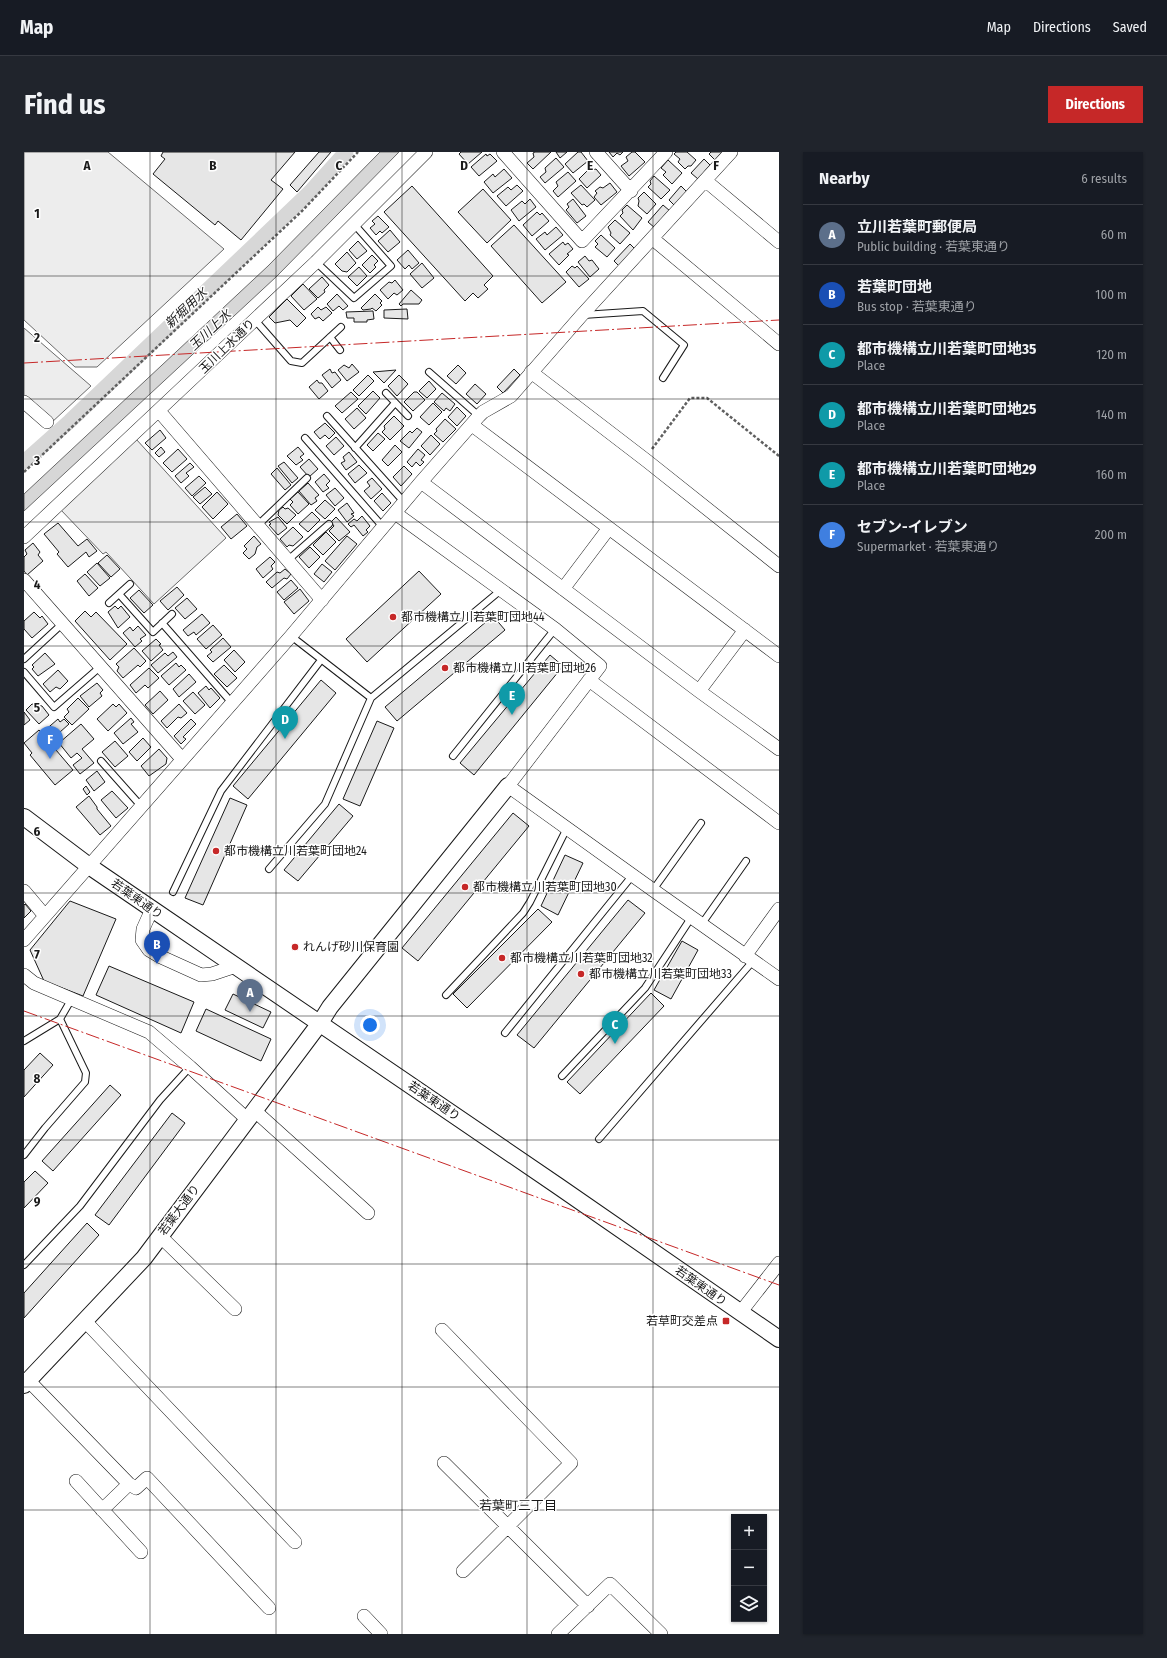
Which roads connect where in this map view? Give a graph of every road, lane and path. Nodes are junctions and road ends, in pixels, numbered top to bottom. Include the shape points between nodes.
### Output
1 (358, 152) edge
2 (426, 152) edge
3 (503, 152) edge
4 (596, 152) edge
5 (666, 152) edge
6 (731, 152) edge
7 (706, 181) junction
8 (631, 191) junction
9 (354, 224) junction
10 (653, 239) junction
11 (779, 242) edge
12 (316, 262) junction
13 (581, 316) junction
14 (255, 320) junction
15 (341, 327) dead end
16 (330, 338) junction
17 (779, 344) edge
18 (340, 350) dead end
19 (429, 372) dead end
20 (531, 372) junction
21 (663, 378) dead end
22 (386, 393) dead end
23 (24, 402) edge
24 (395, 403) junction
25 (159, 411) junction
26 (327, 416) dead end
27 (408, 416) dead end
28 (475, 420) junction
29 (47, 422) dead end
30 (305, 438) dead end
31 (355, 448) junction
32 (779, 456) edge
33 (644, 458) junction
34 (24, 472) edge
35 (307, 478) dead end
36 (421, 482) junction
37 (404, 502) junction
38 (395, 513) junction
39 (329, 524) dead end
40 (258, 525) junction
41 (383, 527) junction
42 (609, 528) junction
43 (24, 537) edge
44 (288, 560) junction
45 (779, 566) edge
46 (24, 580) edge
47 (130, 584) dead end
48 (563, 589) junction
49 (501, 590) junction
50 (119, 594) junction
51 (322, 600) junction
52 (109, 603) dead end
53 (172, 614) dead end
54 (162, 623) junction
55 (62, 624) junction
56 (554, 629) junction
57 (745, 630) junction
58 (292, 636) junction
59 (779, 656) edge
60 (24, 659) edge
61 (321, 660) junction
62 (100, 667) junction
63 (24, 672) edge
64 (589, 680) junction
65 (699, 691) junction
66 (371, 698) junction
67 (232, 703) junction
68 (779, 749) edge
69 (453, 756) dead end
70 (182, 759) junction
71 (101, 761) dead end
72 (508, 786) junction
73 (141, 806) junction
74 (24, 817) edge
75 (701, 823) dead end
76 (779, 823) edge
77 (567, 828) junction
78 (746, 861) dead end
79 (89, 866) junction
80 (269, 869) dead end
81 (632, 876) junction
82 (653, 890) junction
83 (24, 891) edge
84 (173, 892) dead end
85 (152, 909) junction
86 (779, 909) edge
87 (45, 916) junction
88 (696, 921) junction
89 (24, 940) edge
90 (749, 959) junction
91 (236, 966) junction
92 (24, 975) edge
93 (779, 979) edge
94 (446, 995) dead end
95 (71, 1000) junction
96 (60, 1019) junction
97 (320, 1023) junction
98 (505, 1033) dead end
99 (24, 1041) edge
100 (190, 1067) junction
101 (562, 1076) dead end
102 (251, 1116) junction
103 (598, 1139) dead end
104 (24, 1155) edge
105 (368, 1213) dead end
106 (160, 1236) junction
107 (779, 1263) edge
108 (24, 1265) edge
109 (236, 1309) dead end
110 (740, 1312) junction
111 (84, 1320) junction
112 (442, 1330) dead end
113 (779, 1339) edge
114 (26, 1382) edge
115 (444, 1463) dead end
116 (76, 1481) dead end
117 (129, 1484) junction
118 (102, 1510) junction
119 (509, 1527) junction
120 (295, 1542) dead end
121 (141, 1552) dead end
122 (464, 1571) dead end
123 (588, 1606) junction
124 (269, 1608) dead end
125 (364, 1616) dead end
126 (380, 1634) edge
127 (558, 1634) edge
128 (661, 1634) edge

1 - 34 path via 302,211
2 - 9 street, 玉川上水通り
3 - 8 street via 582,241
4 - 8 street
5 - 8 street
6 - 7 street
7 - 10 street
7 - 11 street
9 - 12 street, 玉川上水通り
9 - 12 lane via 391,266 354,298
10 - 13 street
10 - 17 street
12 - 14 street, 玉川上水通り
13 - 20 street
13 - 21 lane via 643,311 684,345
14 - 16 lane via 291,361 302,363
14 - 25 street, 玉川上水通り
15 - 16 lane
16 - 18 lane
19 - 28 lane
20 - 28 street via 511,396 483,412
20 - 33 street
22 - 24 lane
23 - 29 street
24 - 27 lane
24 - 31 lane
25 - 40 street
25 - 43 street, 玉川上水通り
26 - 31 lane
28 - 36 street
28 - 42 street
30 - 41 lane
31 - 37 lane
32 - 33 path via 707,398 690,398
33 - 45 street
35 - 40 lane
36 - 37 street
36 - 48 street
37 - 38 street
38 - 41 street
38 - 49 street
39 - 44 lane
40 - 44 street
41 - 51 street
42 - 48 street
42 - 57 street
44 - 51 street
46 - 55 street
47 - 50 lane
48 - 65 street
49 - 56 street
49 - 66 lane
50 - 52 lane
50 - 54 lane via 153,632
51 - 58 street
53 - 54 lane
54 - 67 lane
55 - 60 lane
55 - 62 street
56 - 64 street via 600,666
56 - 69 lane
57 - 59 street
57 - 65 street
58 - 61 lane
58 - 67 street
61 - 66 lane
61 - 84 lane via 221,791
62 - 63 lane via 54,707
62 - 70 street
64 - 72 street
64 - 76 street
65 - 68 street
66 - 80 lane via 325,804
67 - 70 street
70 - 73 street
71 - 73 lane
72 - 77 street
72 - 97 street, 若葉大通り via 330,1007
73 - 79 street
74 - 79 street, 若葉東通り
75 - 82 lane
77 - 81 street
77 - 94 lane via 523,913
78 - 88 lane
79 - 85 street, 若葉東通り
79 - 87 street
81 - 82 street
81 - 98 lane
82 - 88 street
83 - 87 street
85 - 91 street, 若葉東通り
85 - 91 street via 143,930 142,940 149,950 201,975
86 - 90 street
87 - 89 street
88 - 90 street
88 - 101 lane via 645,988
90 - 93 street
90 - 103 lane
91 - 97 street, 若葉東通り
92 - 95 street via 34,983
95 - 96 lane
95 - 100 street via 149,1032
96 - 99 lane
96 - 104 lane via 86,1073 85,1082
97 - 102 street, 若葉大通り
97 - 110 street, 若葉東通り
100 - 102 street
100 - 108 lane via 160,1100 80,1206
102 - 105 street
102 - 106 street, 若葉大通り
106 - 109 street
106 - 111 street, 若葉大通り via 144,1258
107 - 110 street
110 - 113 street, 若葉東通り
111 - 114 street, 若葉大通り
111 - 120 street
112 - 119 street via 570,1463
114 - 117 street
115 - 119 street
116 - 118 street
117 - 118 street
117 - 124 street via 136,1488 147,1478
118 - 121 street
119 - 122 street
119 - 123 street
123 - 127 street
123 - 128 street via 610,1584
125 - 126 street

